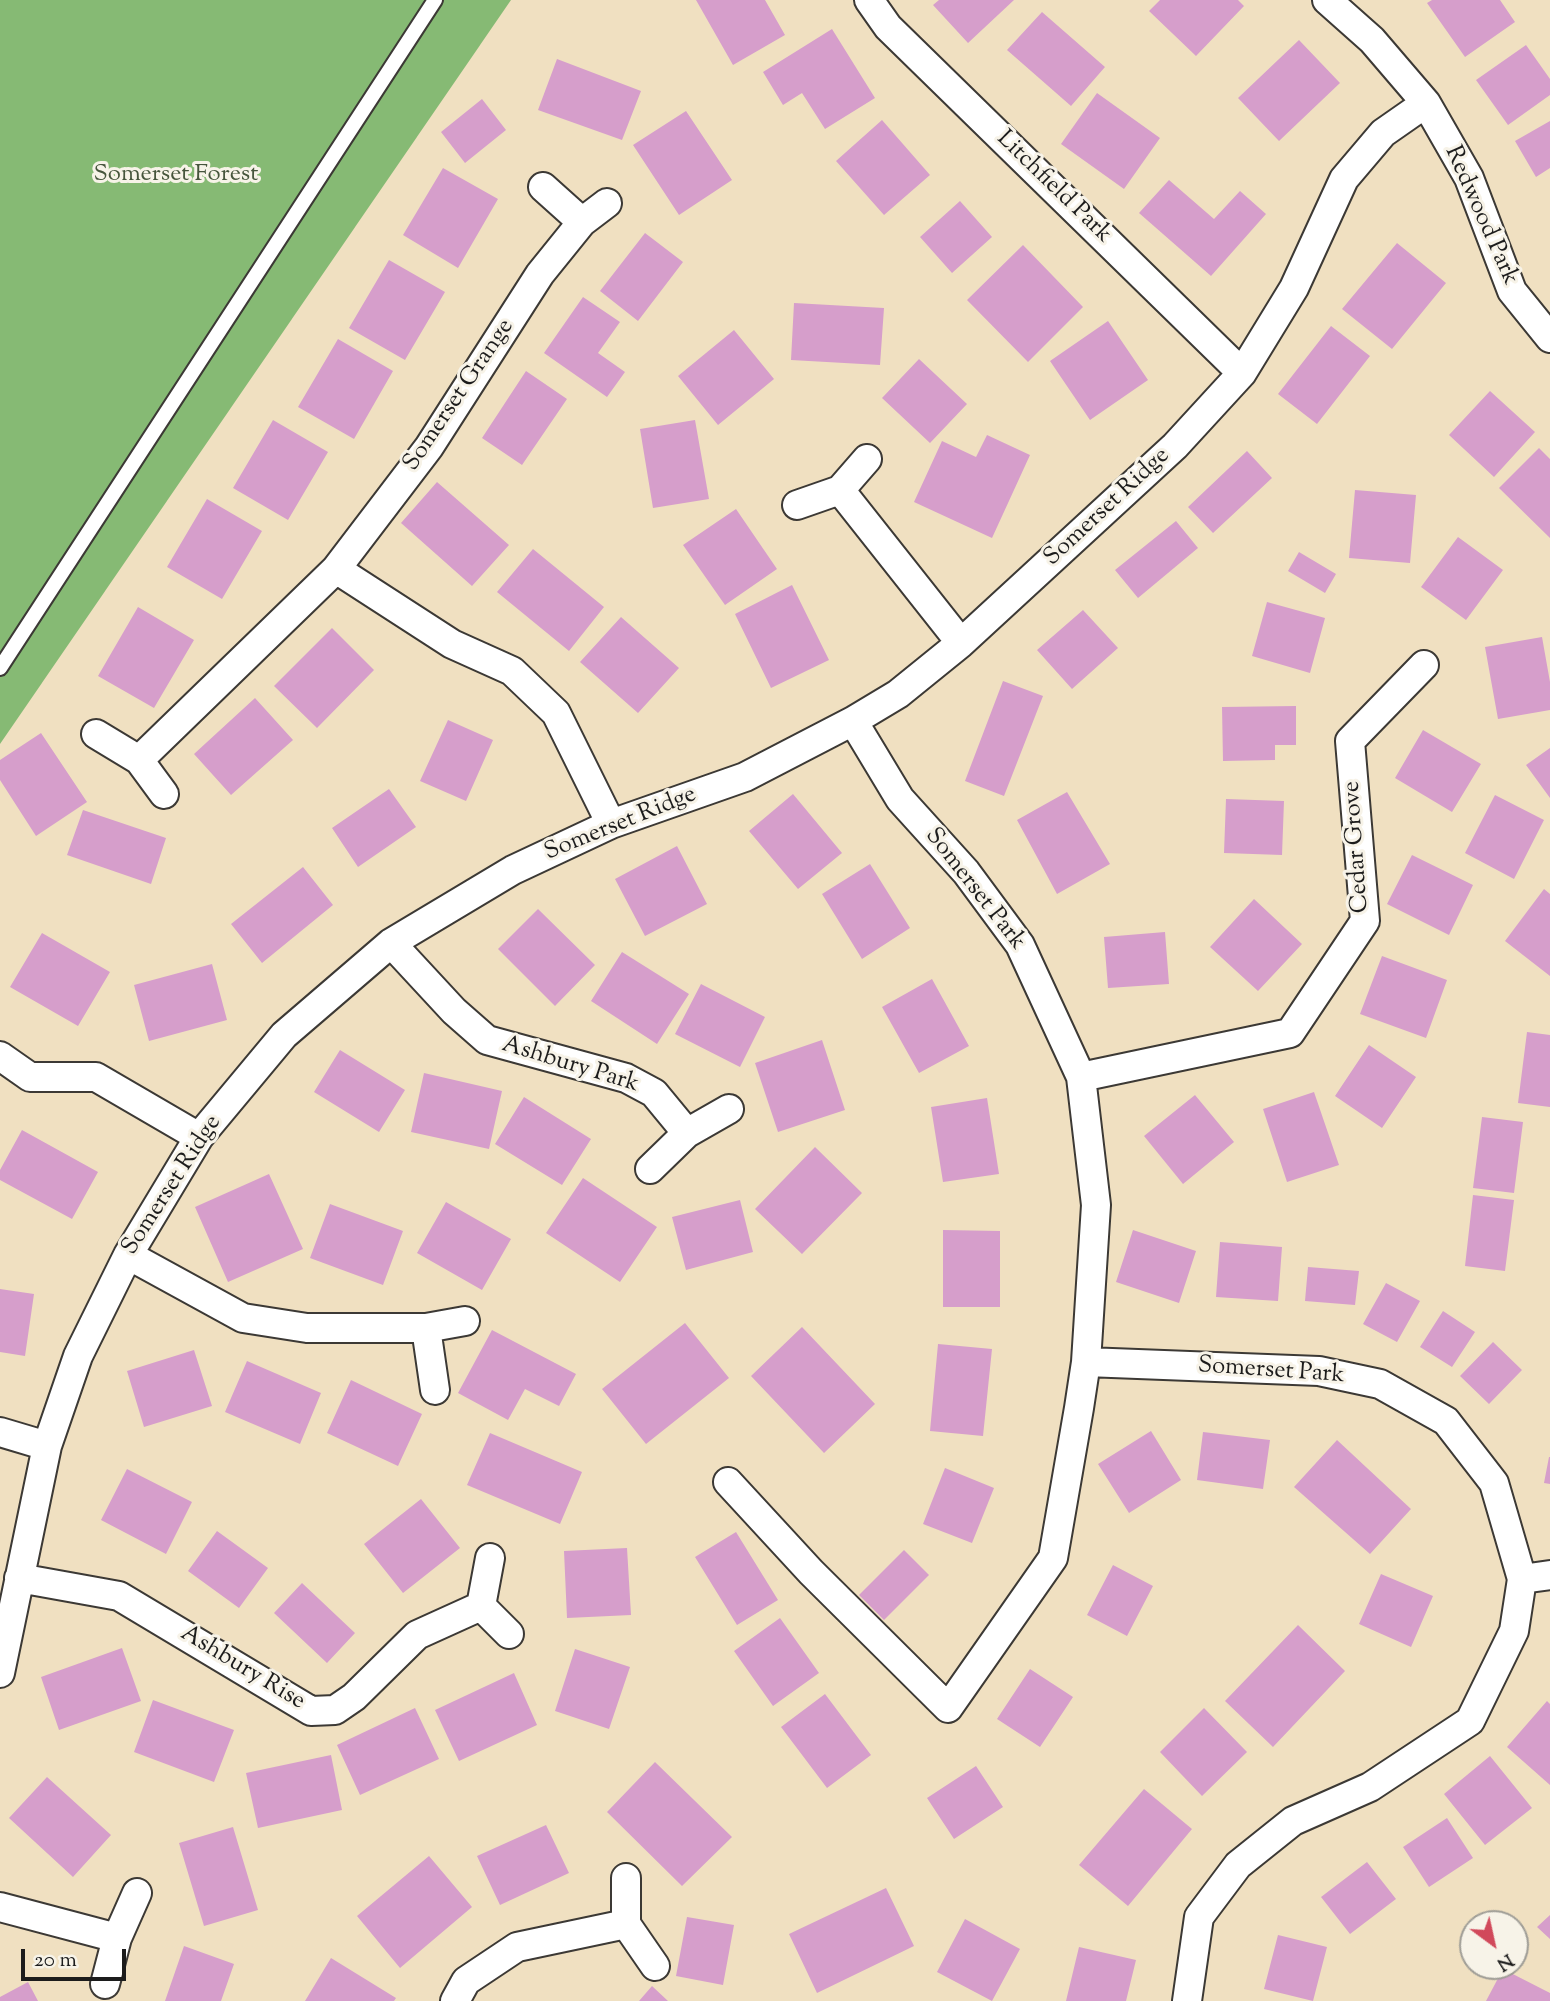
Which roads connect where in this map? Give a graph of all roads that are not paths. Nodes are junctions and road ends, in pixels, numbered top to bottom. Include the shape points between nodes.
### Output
1 (435, 0) edge
2 (869, 0) edge
3 (1327, 0) edge
4 (1426, 103) junction
5 (543, 187) dead end
6 (607, 204) dead end
7 (582, 222) junction
8 (1550, 338) edge
9 (1242, 373) junction
10 (867, 459) dead end
11 (840, 491) junction
12 (797, 505) dead end
13 (336, 569) junction
14 (961, 643) junction
15 (1424, 665) dead end
16 (0, 668) edge
17 (853, 721) junction
18 (96, 734) dead end
19 (139, 760) junction
20 (164, 794) dead end
21 (611, 824) junction
22 (391, 943) junction
23 (0, 1056) edge
24 (1081, 1077) junction
25 (729, 1109) dead end
26 (687, 1133) junction
27 (199, 1137) junction
28 (650, 1169) dead end
29 (128, 1255) junction
30 (465, 1321) dead end
31 (426, 1328) junction
32 (1086, 1362) junction
33 (435, 1390) dead end
34 (0, 1432) edge
35 (47, 1446) junction
36 (728, 1482) dead end
37 (490, 1558) dead end
38 (1550, 1575) edge
39 (19, 1578) junction
40 (1522, 1579) junction
41 (481, 1606) junction
42 (509, 1634) dead end
43 (0, 1673) edge
44 (626, 1878) dead end
45 (137, 1893) dead end
46 (0, 1906) edge
47 (626, 1924) junction
48 (117, 1938) junction
49 (655, 1966) dead end
50 (105, 1984) dead end
51 (455, 2001) edge
52 (1187, 2001) edge

1 - 16 lane
2 - 9 street, Litchfield Park via 888,27
3 - 4 street, Redwood Park via 1372,40
4 - 8 street, Redwood Park via 1469,178 1512,291
4 - 9 street, Somerset Ridge via 1383,133 1344,179 1294,288
5 - 7 street
6 - 7 street, Somerset Grange
7 - 13 street, Somerset Grange via 540,274 429,447
9 - 14 street, Somerset Ridge via 1175,446
10 - 11 street
11 - 12 street
11 - 14 street
13 - 19 street, Somerset Grange
13 - 21 street via 452,644 512,671 556,713
14 - 17 street, Somerset Ridge via 898,694
15 - 24 street, Cedar Grove via 1350,741 1365,921 1290,1033
17 - 21 street, Somerset Ridge via 745,777
17 - 24 street, Somerset Park via 900,799 966,872 1020,945
18 - 19 street
19 - 20 street
21 - 22 street, Somerset Ridge via 513,870
22 - 26 street, Ashbury Park via 454,1012 487,1040 626,1078 654,1093
22 - 27 street, Somerset Ridge via 284,1035
23 - 27 street via 30,1077 96,1077
24 - 32 street, Somerset Park via 1096,1205
25 - 26 street
26 - 28 street
27 - 29 street, Somerset Ridge
29 - 31 street via 243,1318 307,1328
29 - 35 street, Somerset Ridge via 78,1356
30 - 31 street
31 - 33 street
32 - 36 street, Somerset Park via 1053,1558 948,1708
32 - 40 street, Somerset Park via 1319,1371 1380,1384 1447,1421 1494,1483
34 - 35 street
35 - 39 street, Somerset Ridge
37 - 41 street
38 - 40 street
39 - 41 street, Ashbury Rise via 119,1596 311,1711 335,1710 416,1635
39 - 43 street, Somerset Ridge
40 - 52 street, Somerset Park via 1514,1631 1469,1721 1370,1787 1293,1821 1237,1865 1199,1917
41 - 42 street
44 - 47 street
45 - 48 street
46 - 48 street
47 - 49 street
47 - 51 street via 517,1947 466,1981
48 - 50 street

